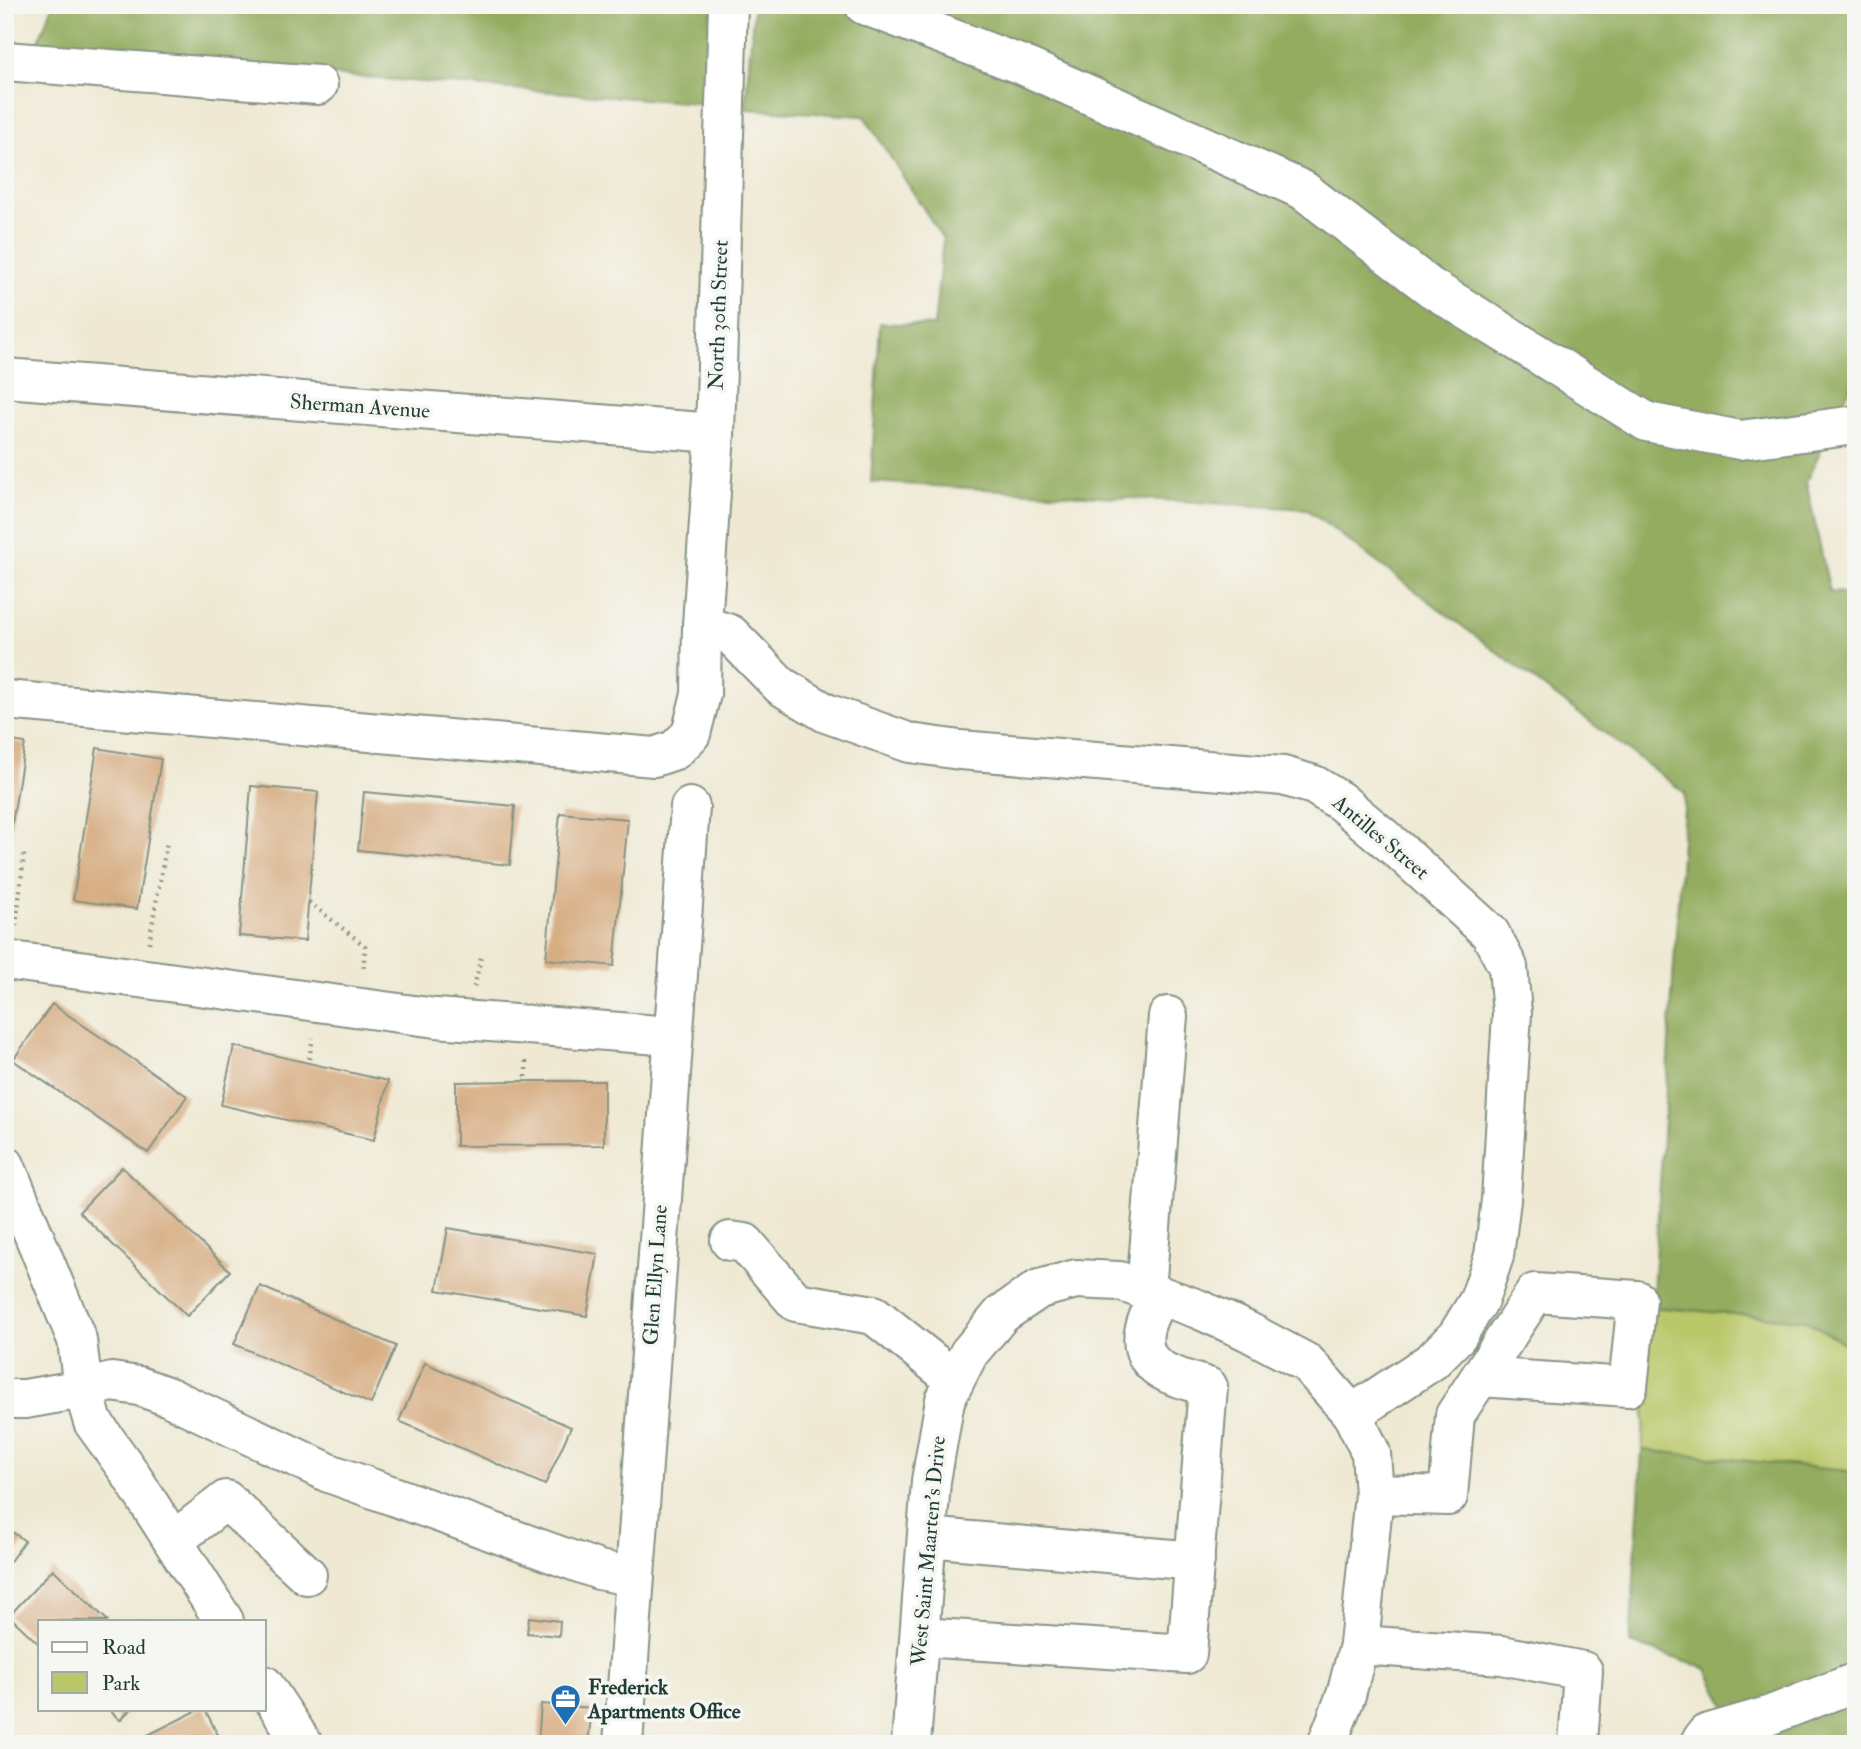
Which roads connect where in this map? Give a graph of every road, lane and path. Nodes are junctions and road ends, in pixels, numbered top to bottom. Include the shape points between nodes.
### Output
1 (728, 5) edge
2 (864, 5) edge
3 (5, 61) edge
4 (318, 85) dead end
5 (5, 378) edge
6 (1856, 425) edge
7 (715, 433) junction
8 (702, 625) junction
9 (5, 700) edge
10 (690, 807) dead end
11 (167, 841) dead end
12 (24, 854) dead end
13 (309, 902) dead end
14 (8, 961) edge
15 (143, 980) junction
16 (361, 1009) junction
17 (1168, 1016) dead end
18 (672, 1036) junction
19 (5, 1165) edge
20 (730, 1241) dead end
21 (1153, 1293) junction
22 (1480, 1377) junction
23 (956, 1380) junction
24 (83, 1389) junction
25 (5, 1399) edge
26 (1352, 1414) junction
27 (1374, 1494) junction
28 (927, 1537) junction
29 (173, 1541) junction
30 (1195, 1561) junction
31 (307, 1575) dead end
32 (635, 1577) junction
33 (223, 1620) edge
34 (919, 1637) junction
35 (1359, 1645) junction
36 (1856, 1682) edge
37 (266, 1688) edge
38 (303, 1744) edge
39 (623, 1744) edge
40 (911, 1744) edge
41 (1327, 1744) edge
42 (1578, 1744) edge
43 (1699, 1744) edge

1 - 7 street, North 30th Street
2 - 6 street via 1022,65 1303,190 1430,286 1647,422 1740,440
3 - 4 street
5 - 7 street, Sherman Avenue
7 - 8 street, North 30th Street
8 - 9 street, North 30th Street via 701,694 691,734 675,750 654,757
8 - 26 street, Antilles Street via 730,634 781,686 825,713 910,743 1283,776 1314,785 1402,852 1490,933 1508,967 1512,1013 1494,1256 1479,1300 1457,1336 1432,1361
10 - 18 street, Glen Ellyn Lane
11 - 15 path
12 - 14 path
13 - 16 path via 365,946
14 - 15 street
15 - 16 street
16 - 18 street
17 - 21 street
18 - 32 street, Glen Ellyn Lane
19 - 24 street via 77,1340
20 - 23 street via 745,1243 796,1302 874,1315
21 - 23 street, West Saint Maarten's Drive via 1119,1281 1076,1279 1039,1289 1002,1314 969,1353
21 - 26 street, West Saint Maarten's Drive via 1247,1331 1307,1363
21 - 30 street via 1143,1327 1144,1350 1156,1366 1208,1387
22 - 22 street via 1629,1387 1637,1300 1535,1293
22 - 27 street via 1455,1415 1448,1496
23 - 28 street, West Saint Maarten's Drive via 945,1400 935,1454
24 - 25 street
24 - 29 street via 93,1422
24 - 32 street via 112,1382 139,1386 329,1474 599,1570
26 - 27 street, West Saint Maarten's Drive via 1371,1453
27 - 35 street, West Saint Maarten's Drive
28 - 30 street
28 - 34 street, West Saint Maarten's Drive
29 - 31 street via 226,1500
29 - 33 street
30 - 34 street via 1186,1654
32 - 39 street, Glen Ellyn Lane
34 - 40 street, West Saint Maarten's Drive
35 - 41 street, West Saint Maarten's Drive
35 - 42 street via 1502,1655 1583,1671
36 - 43 street via 1706,1734
37 - 38 street

